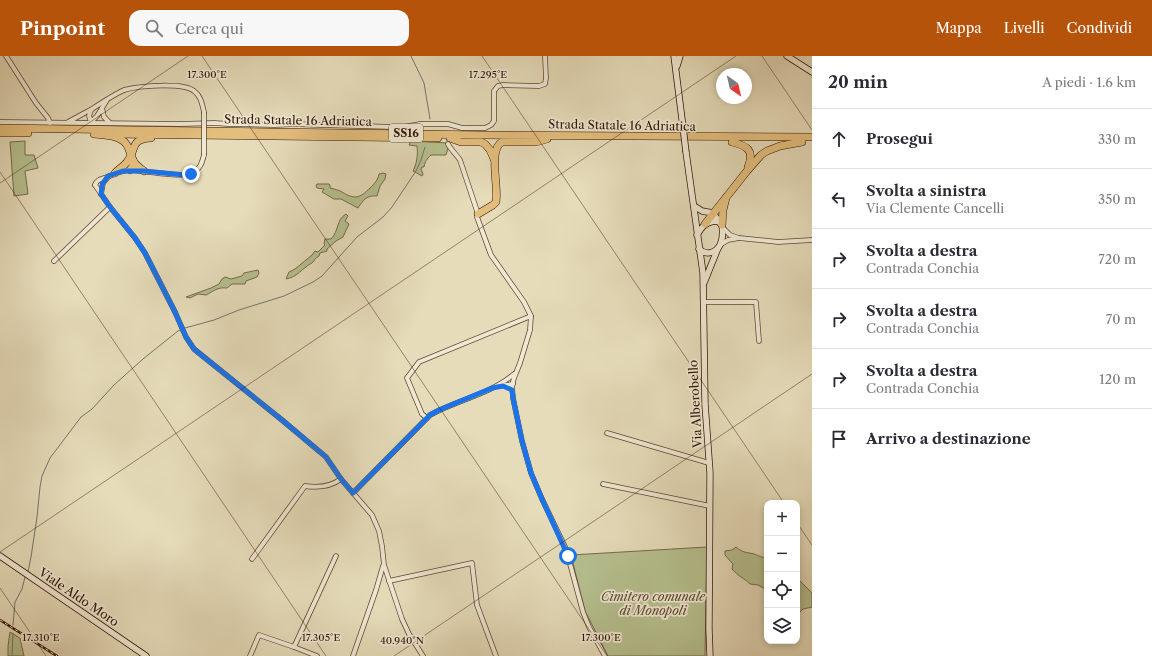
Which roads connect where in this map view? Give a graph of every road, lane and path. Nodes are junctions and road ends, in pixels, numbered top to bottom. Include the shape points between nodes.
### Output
1 (6, 56) edge
2 (545, 56) edge
3 (674, 56) edge
4 (680, 56) edge
5 (787, 56) edge
6 (676, 68) junction
7 (812, 72) edge
8 (109, 98) junction
9 (102, 108) junction
10 (91, 109) junction
11 (0, 122) edge
12 (68, 122) junction
13 (91, 122) junction
14 (50, 123) junction
15 (110, 123) junction
16 (0, 128) edge
17 (0, 133) edge
18 (94, 134) junction
19 (812, 134) edge
20 (183, 135) junction
21 (789, 138) junction
22 (812, 138) edge
23 (547, 139) junction
24 (449, 141) junction
25 (732, 142) junction
26 (802, 142) junction
27 (812, 142) edge
28 (131, 158) junction
29 (494, 159) junction
30 (130, 170) junction
31 (144, 171) junction
32 (746, 171) junction
33 (111, 175) junction
34 (103, 183) junction
35 (95, 186) junction
36 (101, 194) junction
37 (727, 196) junction
38 (694, 206) junction
39 (110, 207) junction
40 (713, 213) junction
41 (478, 216) junction
42 (472, 219) dead end
43 (705, 224) junction
44 (722, 225) junction
45 (697, 235) junction
46 (739, 238) junction
47 (812, 240) edge
48 (719, 246) junction
49 (699, 248) junction
50 (54, 261) dead end
51 (703, 285) junction
52 (703, 302) junction
53 (531, 316) junction
54 (758, 341) dead end
55 (516, 372) junction
56 (504, 383) junction
57 (513, 383) junction
58 (512, 390) junction
59 (427, 418) junction
60 (606, 433) dead end
61 (709, 463) junction
62 (341, 479) junction
63 (603, 484) dead end
64 (353, 493) junction
65 (710, 506) junction
66 (0, 556) edge
67 (336, 556) dead end
68 (252, 559) dead end
69 (384, 565) junction
70 (389, 581) junction
71 (294, 647) junction
72 (146, 656) edge
73 (250, 656) edge
74 (317, 656) edge
75 (353, 656) edge
76 (423, 656) edge
77 (496, 656) edge
78 (605, 656) edge
79 (710, 656) edge

1 - 14 street
2 - 15 street via 545,84 498,86 494,90 494,121 484,128 420,124 394,127 214,122
3 - 6 main road, Via Alberobello
4 - 6 main road
5 - 7 main road
6 - 38 main road, Via Alberobello, bridge
8 - 9 street
8 - 10 street
8 - 31 street, bridge via 135,87 149,86 184,87 199,95 204,112 202,164 191,174 184,175
9 - 13 street
9 - 15 street via 104,117
10 - 12 street
10 - 13 street
11 - 14 street
12 - 13 street
12 - 14 street
13 - 15 street
16 - 21 highway, Strada Statale 16 Adriatica / SS16
17 - 18 highway, Strada Statale 16 Adriatica / SS16
18 - 20 highway, Strada Statale 16 Adriatica / SS16
18 - 28 highway via 119,138 126,142
19 - 21 highway
20 - 24 highway, Strada Statale 16 Adriatica / SS16
20 - 28 highway via 144,138 133,147
21 - 22 highway, Strada Statale 16 Adriatica / SS16
23 - 24 highway, Strada Statale 16 Adriatica / SS16
23 - 25 highway, Strada Statale 16 Adriatica / SS16
23 - 29 highway via 536,142 500,143
24 - 29 highway via 481,142 490,150
24 - 41 street via 450,148 460,160
25 - 26 highway, Strada Statale 16 Adriatica / SS16
25 - 32 highway via 745,146 751,153
26 - 27 highway, Strada Statale 16 Adriatica / SS16
26 - 32 highway via 767,151
28 - 30 highway via 128,166
28 - 31 highway
28 - 33 highway
29 - 41 highway via 496,202
30 - 31 street
30 - 33 street
32 - 37 highway
33 - 34 street
33 - 35 street via 100,179
34 - 35 street
34 - 36 street
35 - 36 street
36 - 39 street
37 - 40 highway
37 - 44 highway
38 - 40 main road
38 - 45 main road, Via Alberobello
39 - 50 street
39 - 62 street via 145,253 180,326 194,349 326,457
40 - 43 highway
40 - 44 main road
41 - 42 street
41 - 53 street via 491,255
43 - 44 main road via 713,221
43 - 45 main road
44 - 46 street via 730,235
44 - 48 main road
45 - 49 main road, Via Alberobello
46 - 47 street via 778,242
46 - 48 street via 728,240
48 - 49 main road via 708,253 702,252
48 - 51 main road
49 - 51 main road, Via Alberobello
51 - 52 main road, Via Alberobello
52 - 54 street via 756,302
52 - 61 main road, Via Alberobello
53 - 55 street via 530,330
53 - 59 street via 419,362 407,378 422,414
55 - 56 street
55 - 57 street
56 - 57 street
56 - 58 street
56 - 59 street via 439,410
57 - 58 street
58 - 78 street via 531,473 566,549 589,627
59 - 64 street
60 - 61 street
61 - 65 main road, Via Alberobello
62 - 64 street
62 - 68 street via 315,488 305,486
63 - 65 street
64 - 69 street via 372,515 379,531
65 - 79 main road, Via Alberobello
66 - 72 main road, Viale Aldo Moro
67 - 71 street
69 - 70 street
69 - 75 street
70 - 76 street via 402,619
70 - 77 street via 472,563 477,606
71 - 73 street via 259,635
71 - 74 street

